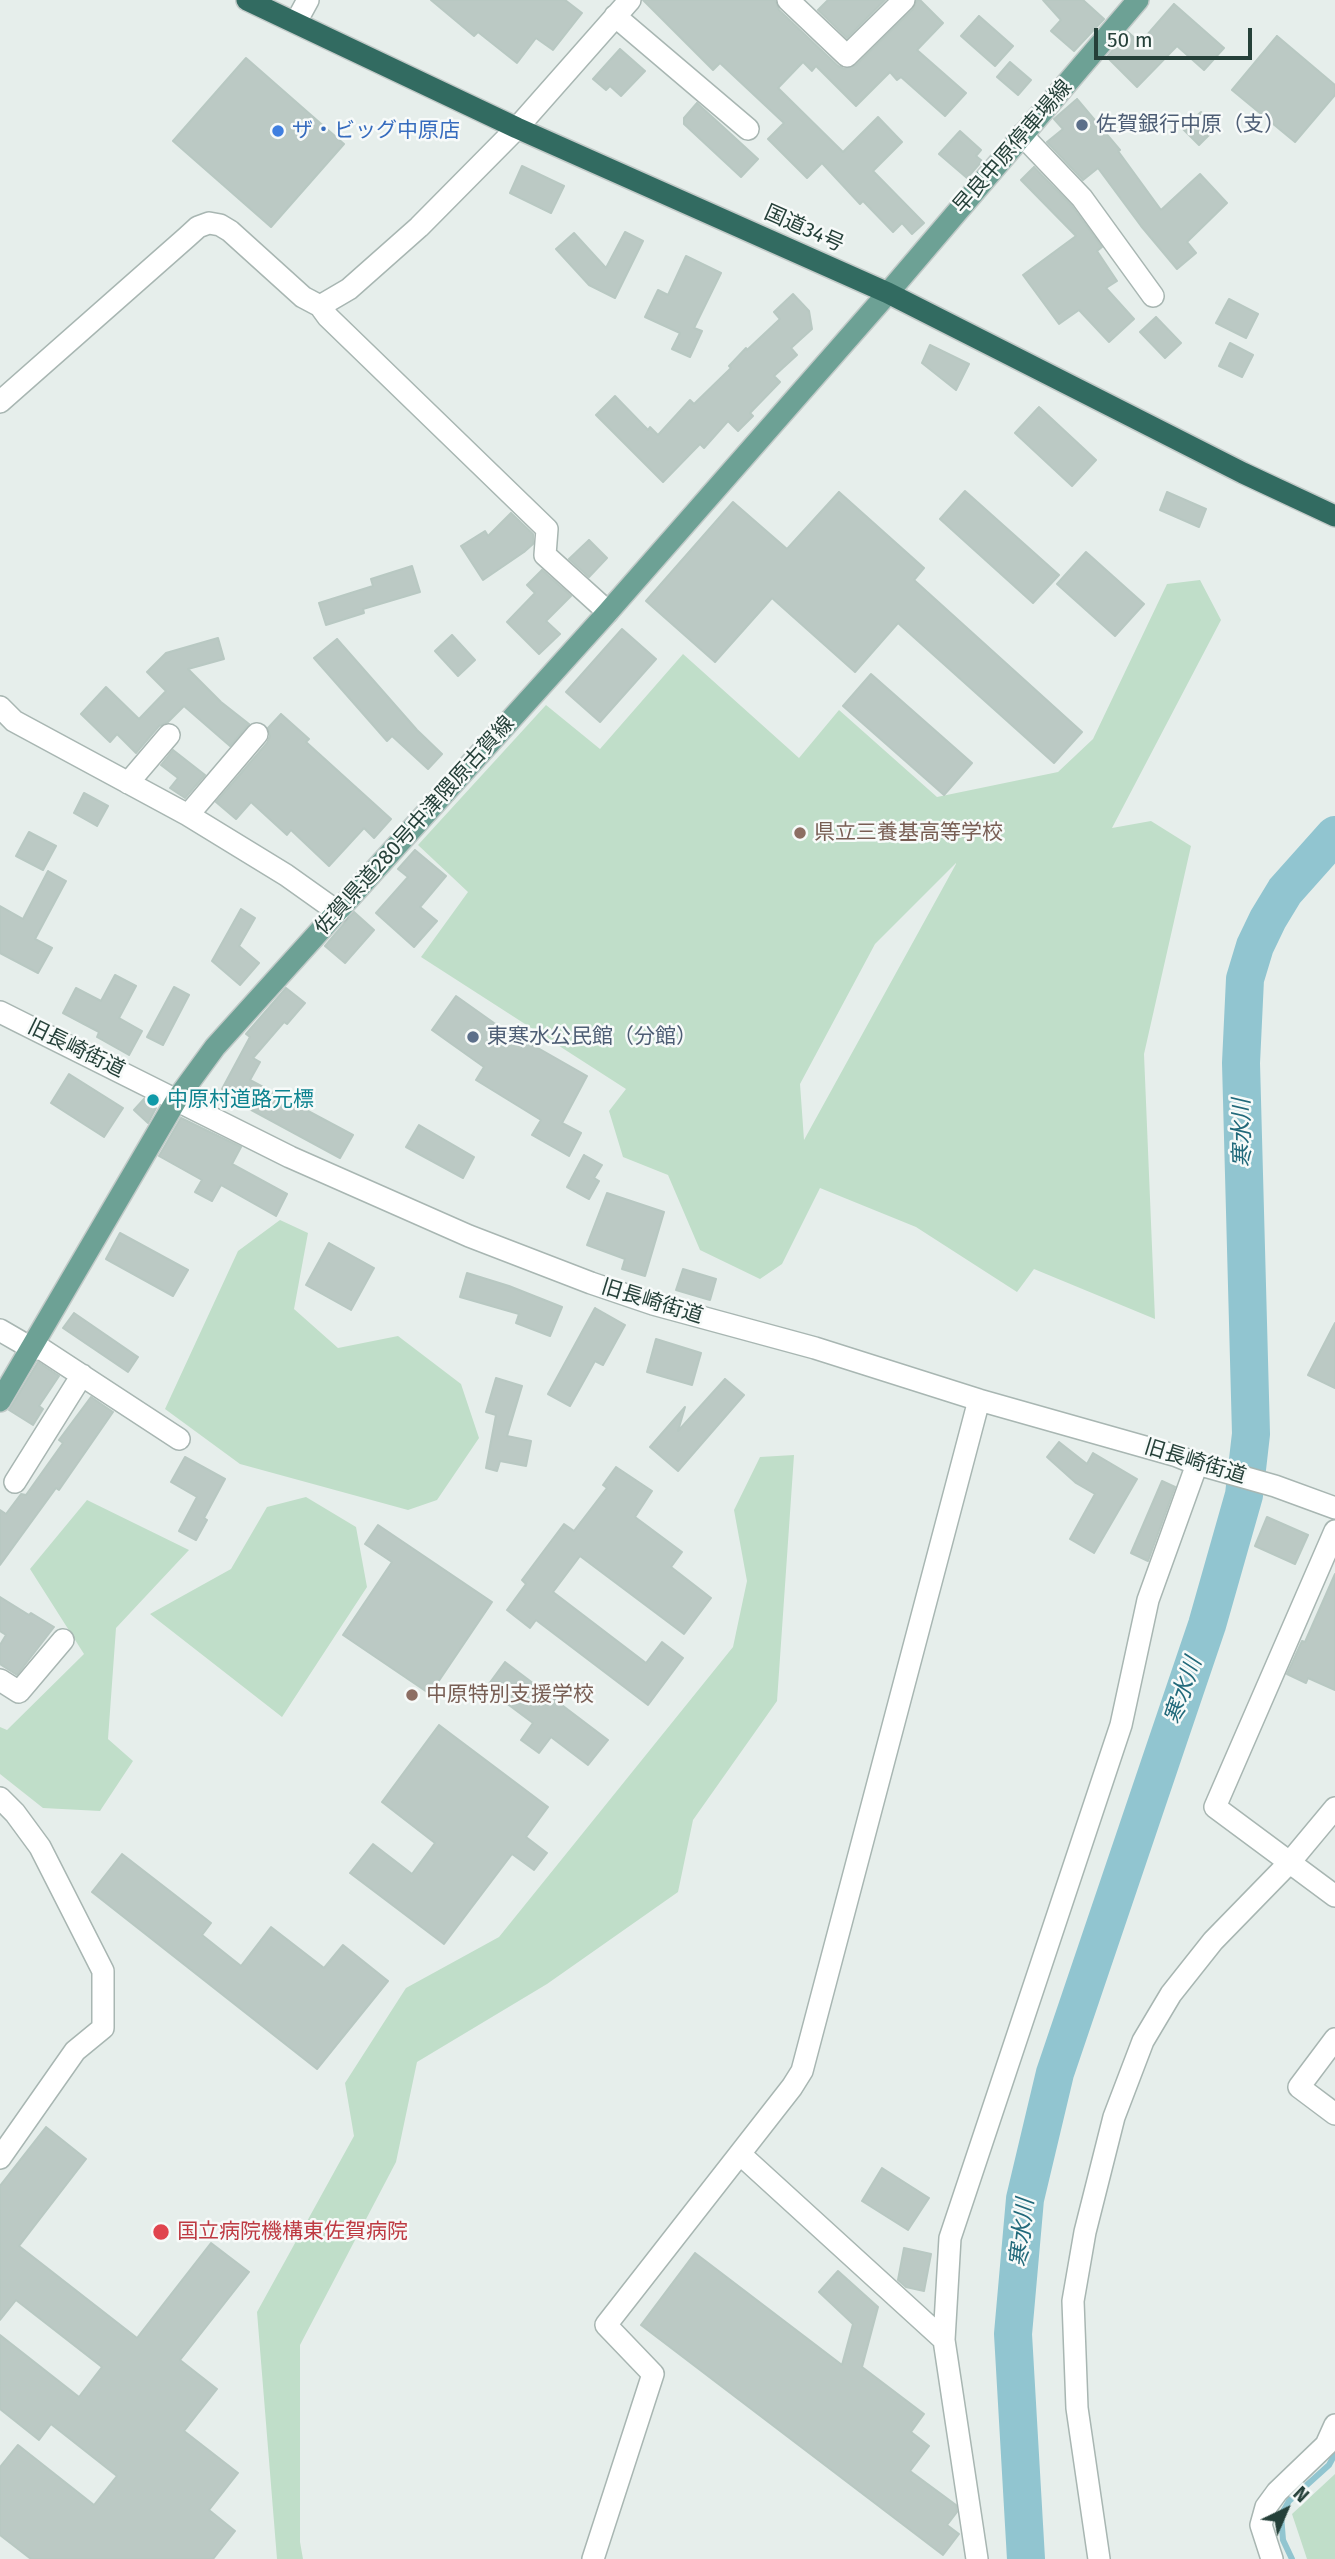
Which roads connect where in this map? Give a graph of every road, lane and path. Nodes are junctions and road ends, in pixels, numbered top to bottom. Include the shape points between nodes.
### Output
1 (247, 0) edge
2 (308, 0) edge
3 (630, 0) edge
4 (788, 0) edge
5 (904, 0) edge
6 (1138, 0) edge
7 (615, 16) junction
8 (296, 22) junction
9 (517, 128) junction
10 (748, 130) dead end
11 (1022, 135) junction
12 (887, 293) junction
13 (1153, 296) dead end
14 (320, 306) junction
15 (0, 402) edge
16 (1335, 516) edge
17 (608, 612) junction
18 (0, 707) edge
19 (257, 734) dead end
20 (169, 735) dead end
21 (128, 783) junction
22 (188, 815) junction
23 (338, 912) junction
24 (0, 1012) edge
25 (177, 1099) junction
26 (0, 1330) edge
27 (31, 1348) junction
28 (82, 1375) junction
29 (979, 1400) junction
30 (0, 1401) edge
31 (180, 1439) dead end
32 (1196, 1464) junction
33 (15, 1482) dead end
34 (1335, 1508) edge
35 (1335, 1531) edge
36 (63, 1640) dead end
37 (0, 1680) edge
38 (0, 1798) edge
39 (1335, 1808) edge
40 (1290, 1862) junction
41 (1335, 1896) edge
42 (1335, 2039) edge
43 (1335, 2114) edge
44 (740, 2154) junction
45 (0, 2158) edge
46 (944, 2340) junction
47 (1335, 2425) edge
48 (593, 2559) edge
49 (978, 2559) edge
50 (1099, 2559) edge
51 (1272, 2559) edge

1 - 8 highway, 国道34号
2 - 8 street
3 - 7 street
4 - 5 street via 847,56
6 - 11 main road, 早良中原停車場線
7 - 9 street
7 - 10 street
8 - 9 highway, 国道34号
9 - 12 highway, 国道34号
9 - 14 street via 419,228 349,289
11 - 12 main road, 早良中原停車場線
11 - 13 street via 1082,198
12 - 16 highway, 国道34号
12 - 17 main road, 佐賀県道280号中津隈原古賀線
14 - 15 street via 303,297 230,231 209,223 193,232
14 - 17 street via 547,529 545,555
17 - 23 main road, 佐賀県道280号中津隈原古賀線
18 - 21 street via 14,722
19 - 22 street
20 - 21 street
21 - 22 street
22 - 23 street
23 - 25 main road, 佐賀県道280号中津隈原古賀線 via 215,1047
24 - 25 street, 旧長崎街道
25 - 27 main road, 佐賀県道280号中津隈原古賀線
25 - 29 street, 旧長崎街道 via 290,1157 469,1236 591,1283
26 - 27 street
27 - 28 street via 43,1350
27 - 30 main road, 佐賀県道280号中津隈原古賀線
28 - 31 street
28 - 33 street
29 - 32 street, 旧長崎街道
29 - 44 street via 802,2071
32 - 34 street, 旧長崎街道
32 - 46 street via 1148,1600 1121,1725 950,2238
35 - 40 street via 1215,1807
36 - 37 street via 19,1692
38 - 45 street via 40,1847 103,1971 103,2028 75,2051
39 - 40 street
40 - 41 street
40 - 50 street via 1213,1941 1171,1994 1143,2041 1114,2116 1084,2232 1073,2301 1077,2408
42 - 43 street via 1299,2087
44 - 46 street
44 - 48 street via 606,2325 653,2374
46 - 49 street
47 - 51 street via 1326,2445 1266,2507 1261,2525

